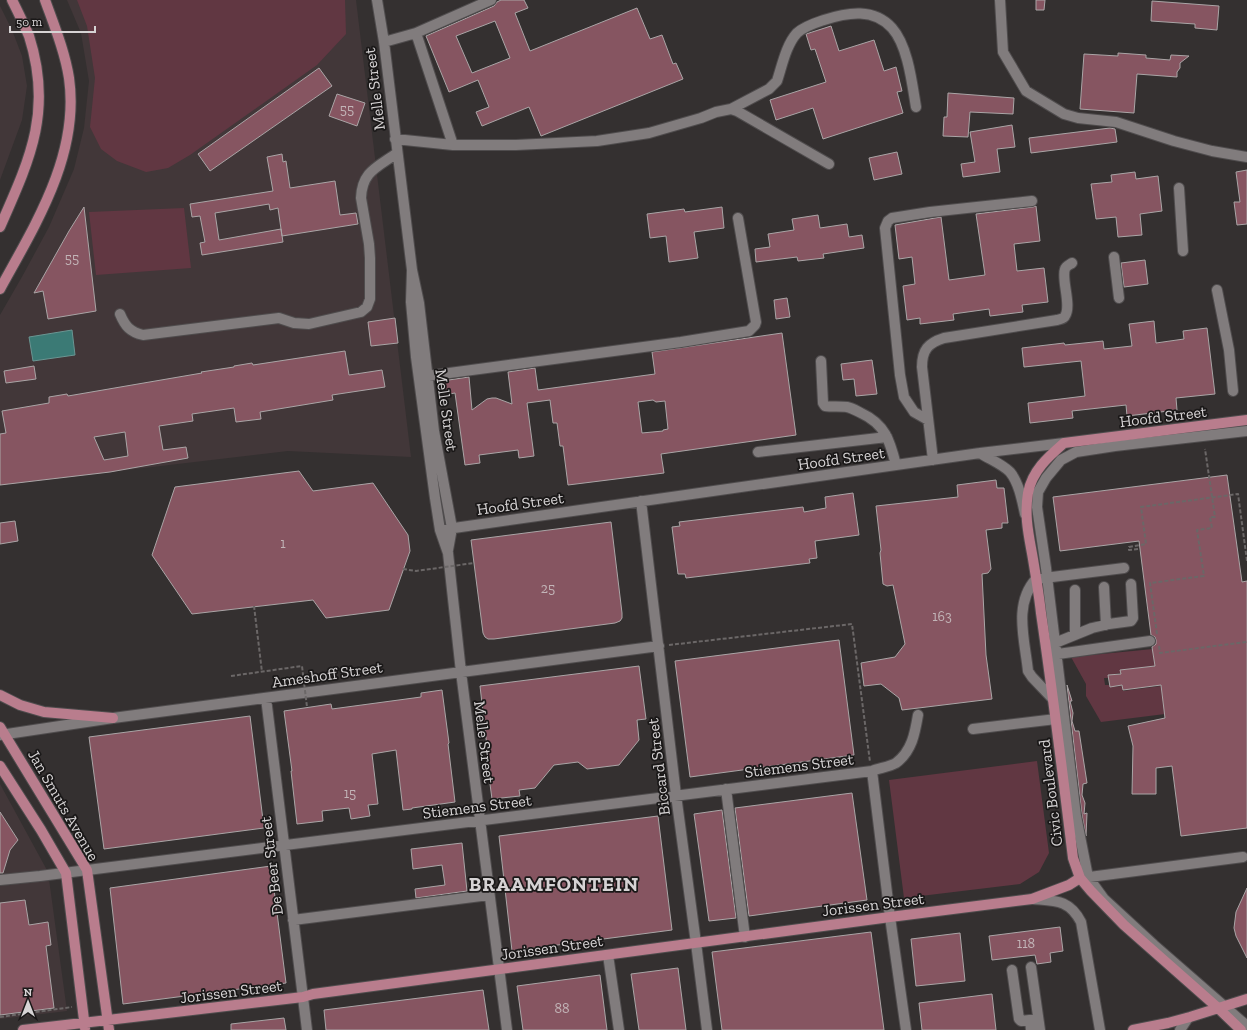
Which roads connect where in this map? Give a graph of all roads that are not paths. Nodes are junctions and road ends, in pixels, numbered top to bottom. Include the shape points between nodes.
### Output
1 (12, 0) edge
2 (45, 0) edge
3 (377, 0) edge
4 (491, 0) edge
5 (1000, 0) edge
6 (416, 33) junction
7 (384, 42) junction
8 (916, 106) dead end
9 (731, 109) junction
10 (395, 139) junction
11 (453, 145) junction
12 (397, 153) junction
13 (1247, 157) edge
14 (829, 164) dead end
15 (1179, 188) dead end
16 (1032, 201) dead end
17 (738, 218) dead end
18 (0, 227) edge
19 (1184, 251) dead end
20 (1114, 258) dead end
21 (1072, 263) dead end
22 (412, 270) junction
23 (0, 289) edge
24 (1217, 290) dead end
25 (1119, 298) dead end
26 (120, 314) dead end
27 (821, 362) dead end
28 (428, 376) junction
29 (1233, 391) dead end
30 (928, 420) junction
31 (1247, 420) edge
32 (1247, 431) edge
33 (887, 437) junction
34 (1064, 443) junction
35 (758, 452) dead end
36 (980, 453) junction
37 (933, 460) junction
38 (896, 465) junction
39 (641, 501) junction
40 (1026, 516) junction
41 (452, 528) junction
42 (440, 530) junction
43 (448, 553) junction
44 (1124, 568) dead end
45 (1042, 579) junction
46 (1131, 584) dead end
47 (1104, 587) dead end
48 (1075, 590) dead end
49 (1106, 625) junction
50 (1076, 635) junction
51 (1156, 642) road end
52 (659, 646) junction
53 (1051, 650) junction
54 (461, 672) junction
55 (0, 695) edge
56 (266, 698) junction
57 (1054, 699) junction
58 (918, 715) dead end
59 (113, 718) junction
60 (1056, 719) junction
61 (973, 729) dead end
62 (2, 732) edge
63 (0, 766) edge
64 (872, 771) junction
65 (726, 789) junction
66 (676, 795) junction
67 (480, 821) junction
68 (284, 846) junction
69 (1243, 857) dead end
70 (87, 870) junction
71 (66, 873) junction
72 (1084, 877) junction
73 (0, 880) edge
74 (489, 895) junction
75 (1032, 899) junction
76 (890, 917) junction
77 (293, 920) junction
78 (744, 937) junction
79 (696, 943) junction
80 (608, 955) junction
81 (1031, 968) dead end
82 (498, 970) junction
83 (1012, 970) dead end
84 (303, 997) junction
85 (1247, 999) edge
86 (1221, 1007) junction
87 (1188, 1018) junction
88 (1033, 1023) edge
89 (108, 1025) edge
90 (1247, 1026) edge
91 (84, 1027) edge
92 (1146, 1029) edge
93 (23, 1030) edge
94 (307, 1030) edge
95 (506, 1030) edge
96 (619, 1030) edge
97 (706, 1030) edge
98 (906, 1030) edge
99 (1040, 1030) edge
100 (1100, 1030) edge
101 (1132, 1030) edge
102 (1180, 1030) edge
103 (1241, 1030) edge

1 - 18 main road via 34,55 40,92 39,114 29,156
2 - 23 main road via 66,64 70,92 68,134 59,170 48,198
3 - 7 street, Melle Street
4 - 6 street
5 - 13 street via 1004,52 1026,91 1056,110 1071,116 1116,122 1212,152
6 - 7 street
6 - 11 street
7 - 10 street, Melle Street
8 - 9 street via 903,45 893,29 882,19 866,14 848,13 816,22 796,34 774,85
9 - 11 street via 649,134 597,141
9 - 14 street
10 - 11 street
10 - 12 street, Melle Street
12 - 22 street, Melle Street
12 - 26 street via 373,169 366,177 361,190 360,198 370,258 370,300 361,312 309,324 279,318 143,335 130,330
15 - 19 street
16 - 30 street via 930,212 892,218 888,221 885,228 890,283 904,397 914,412
17 - 28 street via 756,322 749,331
20 - 25 street
21 - 30 street via 1064,272 1067,308 1063,318 944,338 925,350 922,368
22 - 28 street, Melle Street
22 - 42 street, Melle Street via 411,302 416,357
24 - 29 street via 1229,350
27 - 33 street via 825,406 848,407 872,418
28 - 41 street, Melle Street via 434,431
30 - 37 street
31 - 34 main road, Hoofd Street
32 - 45 street via 1076,452 1061,460 1038,492
33 - 35 street
33 - 38 street
34 - 36 street, Hoofd Street
34 - 40 main road, Civic Boulevard via 1041,465 1032,480
36 - 37 street, Hoofd Street
36 - 40 street, Civic Boulevard via 1011,473
37 - 38 street, Hoofd Street
38 - 39 street, Hoofd Street
39 - 41 street, Hoofd Street
39 - 52 street, Biccard Street
40 - 45 main road, Civic Boulevard
41 - 42 street, Hoofd Street
41 - 43 street, Melle Street
42 - 43 street, Melle Street
43 - 54 street, Melle Street
44 - 45 street
45 - 53 main road, Civic Boulevard
45 - 57 street via 1027,592 1022,611 1028,671
46 - 49 street via 1133,620
47 - 49 street
48 - 50 street
49 - 50 street
50 - 53 street
51 - 53 street
52 - 54 street, Ameshoff Street
52 - 66 street, Biccard Street
53 - 57 main road, Civic Boulevard
53 - 72 street
54 - 56 street, Ameshoff Street
54 - 67 street, Melle Street
55 - 59 main road via 20,705 44,712
56 - 59 street, Ameshoff Street
56 - 68 street, De Beer Street
57 - 60 main road, Civic Boulevard
58 - 64 street, Stiemens Street via 913,740 905,753 895,763
59 - 62 street, Ameshoff Street
60 - 61 street
60 - 72 main road, Civic Boulevard via 1073,858
62 - 70 main road, Jan Smuts Avenue
63 - 71 main road, Jan Smuts Avenue
64 - 65 street, Stiemens Street
64 - 76 street
65 - 66 street, Stiemens Street
65 - 78 street
66 - 67 street, Stiemens Street
66 - 79 street, Biccard Street
67 - 68 street, Stiemens Street
67 - 74 street, Melle Street
68 - 70 street, Stiemens Street
68 - 77 street, De Beer Street
69 - 72 street
70 - 71 street, Stiemens Street
70 - 89 main road, Jan Smuts Avenue
71 - 73 street, Stiemens Street
71 - 91 main road, Jan Smuts Avenue
72 - 75 main road, Jorissen Street
72 - 86 main road, Civic Boulevard via 1091,891 1124,925
74 - 77 street
74 - 82 street, Melle Street
75 - 76 main road, Jorissen Street
75 - 100 street via 1069,906 1081,922
76 - 78 main road, Jorissen Street
76 - 98 street
77 - 84 street, De Beer Street
78 - 79 main road, Jorissen Street
79 - 80 main road, Jorissen Street
79 - 97 street, Biccard Street
80 - 82 main road, Jorissen Street
80 - 96 street
81 - 88 street
82 - 84 main road, Jorissen Street
82 - 95 street, Melle Street
83 - 88 street via 1018,1017 1021,1021
84 - 89 main road, Jorissen Street
84 - 94 street, De Beer Street
85 - 86 main road
86 - 87 main road
86 - 90 street
86 - 103 main road, Civic Boulevard
87 - 92 main road
87 - 102 street
88 - 99 street
89 - 91 main road, Jorissen Street
91 - 93 main road, Jorissen Street
92 - 101 main road

